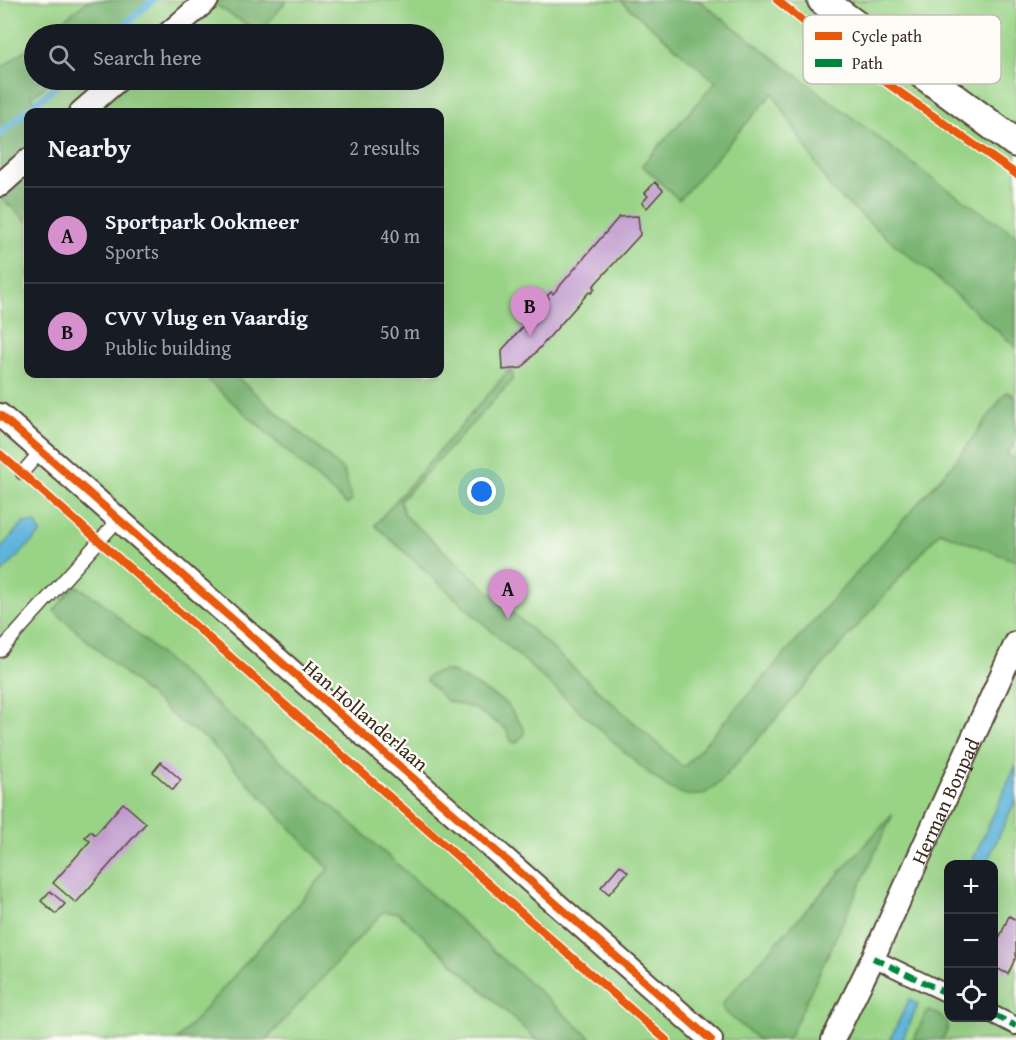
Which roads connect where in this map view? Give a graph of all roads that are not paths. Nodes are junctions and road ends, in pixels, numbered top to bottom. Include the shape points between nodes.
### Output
1 (207, 0) edge
2 (822, 0) edge
3 (842, 15) edge
4 (179, 24) edge
5 (936, 84) edge
6 (106, 90) edge
7 (86, 108) edge
8 (1016, 143) edge
9 (24, 164) edge
10 (0, 185) edge
11 (0, 415) edge
12 (41, 451) junction
13 (22, 473) dead end
14 (119, 519) junction
15 (1016, 643) edge
16 (0, 651) edge
17 (873, 958) junction
18 (944, 992) edge
19 (998, 1017) edge
20 (1016, 1026) edge
21 (711, 1040) edge
22 (833, 1040) edge

1 - 4 street
2 - 3 street
5 - 8 street
6 - 7 street
9 - 10 street
11 - 12 street, Han Hollanderlaan
12 - 13 lane
12 - 14 street, Han Hollanderlaan
14 - 16 lane
14 - 21 street, Han Hollanderlaan
15 - 17 street, Herman Bonpad
17 - 18 street
17 - 22 street, Herman Bonpad
19 - 20 street

